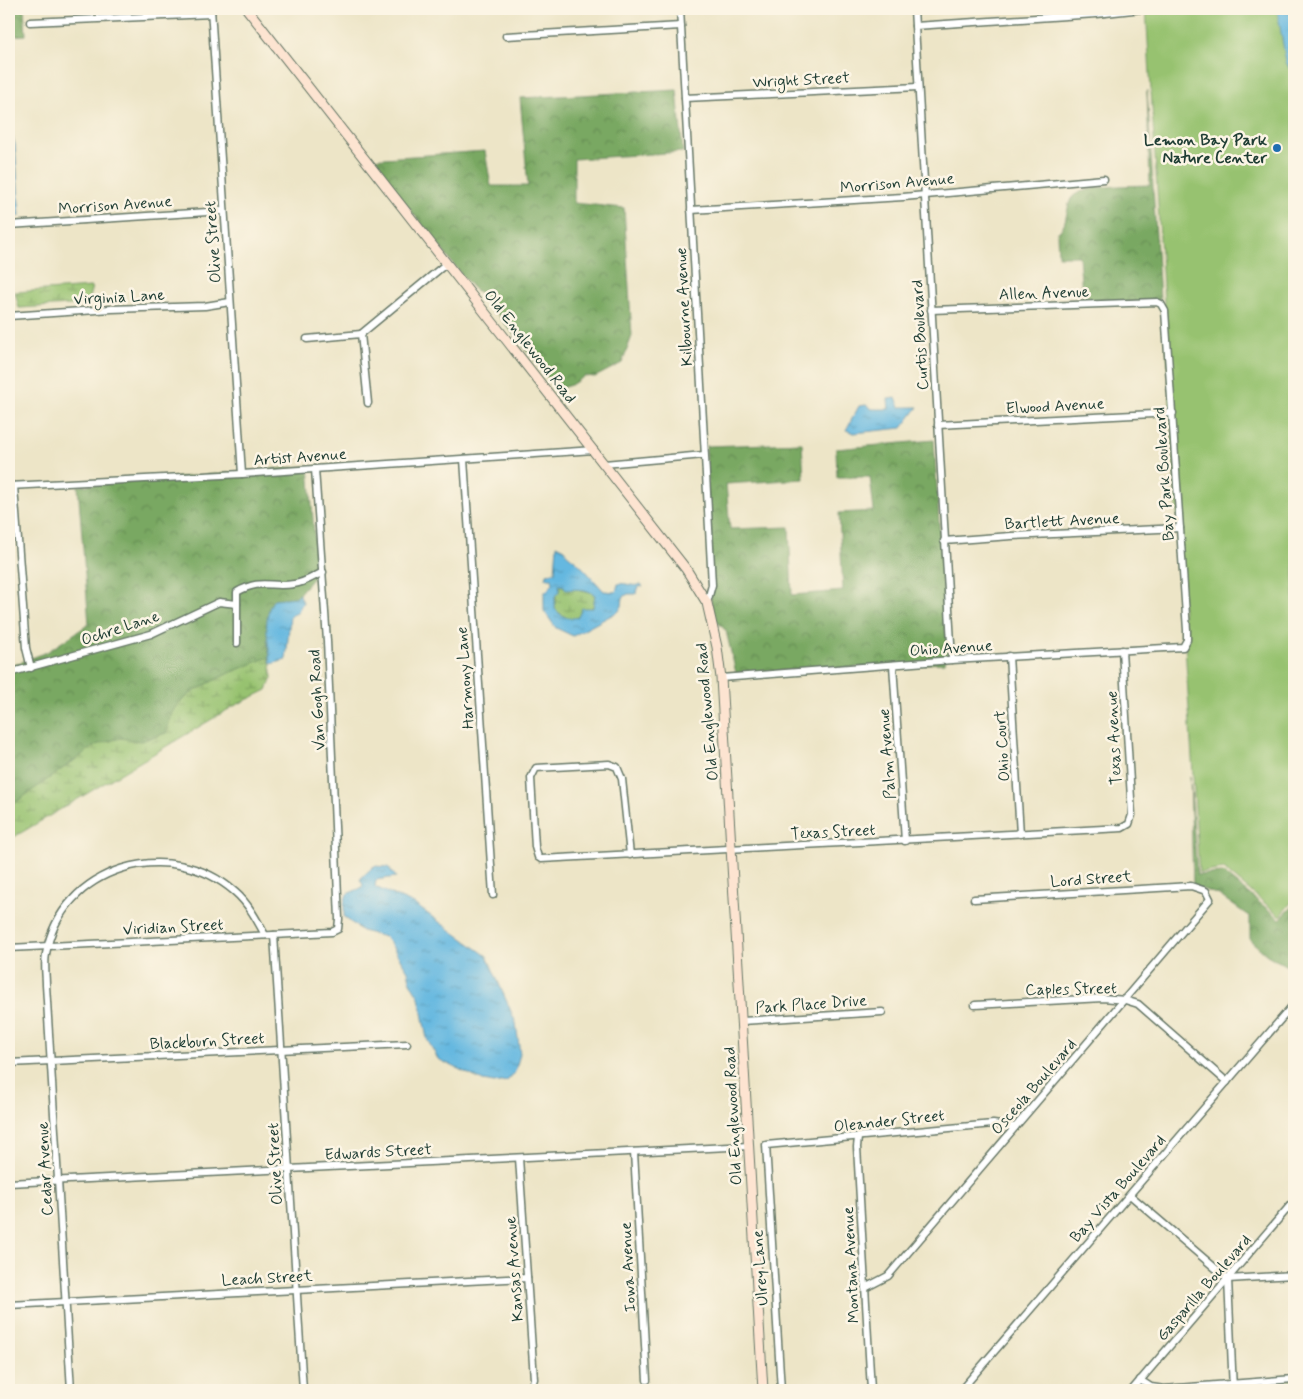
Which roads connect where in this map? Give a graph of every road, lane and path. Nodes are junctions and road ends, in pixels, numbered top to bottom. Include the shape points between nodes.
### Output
1 (247, 9) edge
2 (680, 9) edge
3 (914, 9) edge
4 (1141, 9) edge
5 (211, 11) edge
6 (30, 22) dead end
7 (681, 26) junction
8 (915, 26) junction
9 (506, 36) dead end
10 (918, 87) junction
11 (685, 98) junction
12 (1104, 179) dead end
13 (925, 194) junction
14 (691, 210) junction
15 (223, 211) junction
16 (9, 225) edge
17 (447, 263) junction
18 (230, 302) junction
19 (1157, 302) joint
20 (931, 310) junction
21 (9, 316) edge
22 (361, 334) junction
23 (307, 339) dead end
24 (368, 403) dead end
25 (1173, 414) junction
26 (938, 425) junction
27 (594, 450) junction
28 (704, 455) junction
29 (464, 459) junction
30 (604, 464) junction
31 (315, 469) junction
32 (242, 474) junction
33 (11, 486) edge
34 (1180, 528) junction
35 (944, 541) junction
36 (323, 572) junction
37 (707, 603) junction
38 (237, 604) junction
39 (236, 643) dead end
40 (1183, 647) joint
41 (1122, 650) junction
42 (1009, 656) junction
43 (952, 660) junction
44 (893, 665) junction
45 (31, 668) junction
46 (9, 673) edge
47 (721, 678) junction
48 (1129, 824) joint
49 (1020, 834) junction
50 (905, 841) junction
51 (730, 851) junction
52 (630, 855) junction
53 (1208, 892) joint
54 (493, 895) dead end
55 (974, 899) dead end
56 (338, 929) joint
57 (265, 935) junction
58 (274, 935) junction
59 (48, 946) junction
60 (9, 948) edge
61 (1124, 1000) junction
62 (1294, 1004) edge
63 (975, 1005) dead end
64 (882, 1012) dead end
65 (742, 1021) junction
66 (406, 1044) dead end
67 (282, 1050) junction
68 (51, 1061) junction
69 (9, 1063) edge
70 (1226, 1082) junction
71 (1015, 1127) junction
72 (858, 1138) junction
73 (766, 1145) joint
74 (749, 1146) junction
75 (634, 1152) junction
76 (519, 1158) junction
77 (288, 1169) junction
78 (58, 1181) junction
79 (9, 1183) edge
80 (1130, 1195) junction
81 (1294, 1201) edge
82 (1294, 1274) edge
83 (527, 1278) junction
84 (1228, 1279) junction
85 (865, 1288) junction
86 (296, 1290) junction
87 (66, 1302) junction
88 (9, 1305) edge
89 (1294, 1379) edge
90 (647, 1380) dead end
91 (1140, 1380) junction
92 (1233, 1387) edge
93 (71, 1390) edge
94 (303, 1390) edge
95 (530, 1390) edge
96 (764, 1390) edge
97 (781, 1390) edge
98 (871, 1390) edge
99 (961, 1390) edge
100 (1132, 1390) edge

1 - 17 street, Old Englewood Road
2 - 7 street, Kilbourne Avenue
3 - 8 street, Curtis Boulevard
4 - 8 street
5 - 6 street
5 - 15 street, Olive Street
7 - 9 street
7 - 11 street, Kilbourne Avenue
8 - 10 street, Curtis Boulevard
10 - 11 street, Wright Street
10 - 13 street, Curtis Boulevard
11 - 14 street, Kilbourne Avenue
12 - 13 street, Morrison Avenue
13 - 14 street, Morrison Avenue
13 - 20 street, Curtis Boulevard
14 - 28 street, Kilbourne Avenue
15 - 16 street, Morrison Avenue
15 - 18 street, Olive Street
17 - 22 street
17 - 27 street, Old Englewood Road
18 - 21 street, Virginia Lane
18 - 32 street, Olive Street
19 - 20 street, Allen Avenue
19 - 25 street, Bay Park Boulevard via 1165,311
20 - 26 street, Curtis Boulevard
22 - 23 street
22 - 24 street
25 - 26 street, Elwood Avenue
25 - 34 street, Bay Park Boulevard
26 - 35 street, Curtis Boulevard
27 - 29 street, Artist Avenue
27 - 30 street, Old Englewood Road
28 - 30 street
28 - 37 street, Kilbourne Avenue via 712,585
29 - 31 street, Artist Avenue
29 - 54 street, Harmony Lane
30 - 37 street, Old Englewood Road via 686,569
31 - 32 street, Artist Avenue
31 - 36 street, Van Gogh Road
32 - 33 street, Artist Avenue
33 - 45 street via 26,648
34 - 35 street, Bartlett Avenue
34 - 40 street, Bay Park Boulevard via 1186,630
35 - 43 street, Curtis Boulevard
36 - 38 street via 294,584 250,584 237,592
36 - 56 street, Van Gogh Road via 336,819
37 - 47 street, Old Englewood Road
38 - 39 street
38 - 45 street, Ochre Lane via 219,602 151,634
40 - 41 street, Ohio Avenue
41 - 42 street, Ohio Avenue
41 - 48 street, Texas Avenue via 1132,815
42 - 43 street, Ohio Avenue
42 - 49 street, Ohio Court
43 - 44 street, Ohio Avenue
44 - 47 street, Ohio Avenue
44 - 50 street, Palm Avenue
45 - 46 street, Ochre Lane
47 - 51 street, Old Englewood Road
48 - 49 street, Texas Street via 1122,828
49 - 50 street, Texas Street
50 - 51 street, Texas Street
51 - 52 street, Texas Street
51 - 65 street, Old Englewood Road
52 - 52 street, Texas Street via 622,778 617,767 609,764 536,768 531,778 538,858
53 - 55 street, Lord Street via 1199,887 1185,886
53 - 61 street, Osceola Boulevard via 1208,903
56 - 58 street, Viridian Street
57 - 58 street, Viridian Street
57 - 59 street, Viridian Street
57 - 59 street via 246,904 227,886 197,869 155,862 120,868 88,887 66,910
58 - 67 street, Olive Street
59 - 60 street, Viridian Street
59 - 68 street, Cedar Avenue via 45,960
61 - 63 street, Caples Street via 1102,998
61 - 70 street, Caples Street via 1138,1004
61 - 71 street, Osceola Boulevard
62 - 70 street, Bay Vista Boulevard
64 - 65 street, Park Place Drive
65 - 74 street, Old Englewood Road
66 - 67 street, Blackburn Street
67 - 68 street, Blackburn Street
67 - 77 street, Olive Street
68 - 69 street, Blackburn Street
68 - 78 street, Cedar Avenue
70 - 80 street, Bay Vista Boulevard
71 - 72 street, Oleander Street via 993,1124 865,1134
71 - 85 street, Osceola Boulevard via 888,1276
72 - 73 street, Oleander Street
72 - 85 street, Montana Avenue
73 - 97 street, Ulrey Lane
74 - 75 street, Edwards Street
74 - 96 street, Old Englewood Road
75 - 76 street, Edwards Street
75 - 90 street, Iowa Avenue
76 - 77 street, Edwards Street
76 - 83 street, Kansas Avenue
77 - 78 street, Edwards Street
77 - 86 street, Olive Street
78 - 79 street, Edwards Street
78 - 87 street, Cedar Avenue
80 - 84 street
80 - 99 street, Bay Vista Boulevard
81 - 84 street, Gasparilla Boulevard
82 - 84 street
83 - 86 street, Leach Street
83 - 95 street, Kansas Avenue via 534,1379
84 - 91 street, Gasparilla Boulevard
84 - 92 street
85 - 98 street, Montana Avenue
86 - 87 street, Leach Street
86 - 94 street, Olive Street
87 - 88 street, Leach Street
87 - 93 street, Cedar Avenue
89 - 92 street
91 - 92 street via 1151,1387 1164,1389
91 - 100 street, Gasparilla Boulevard

